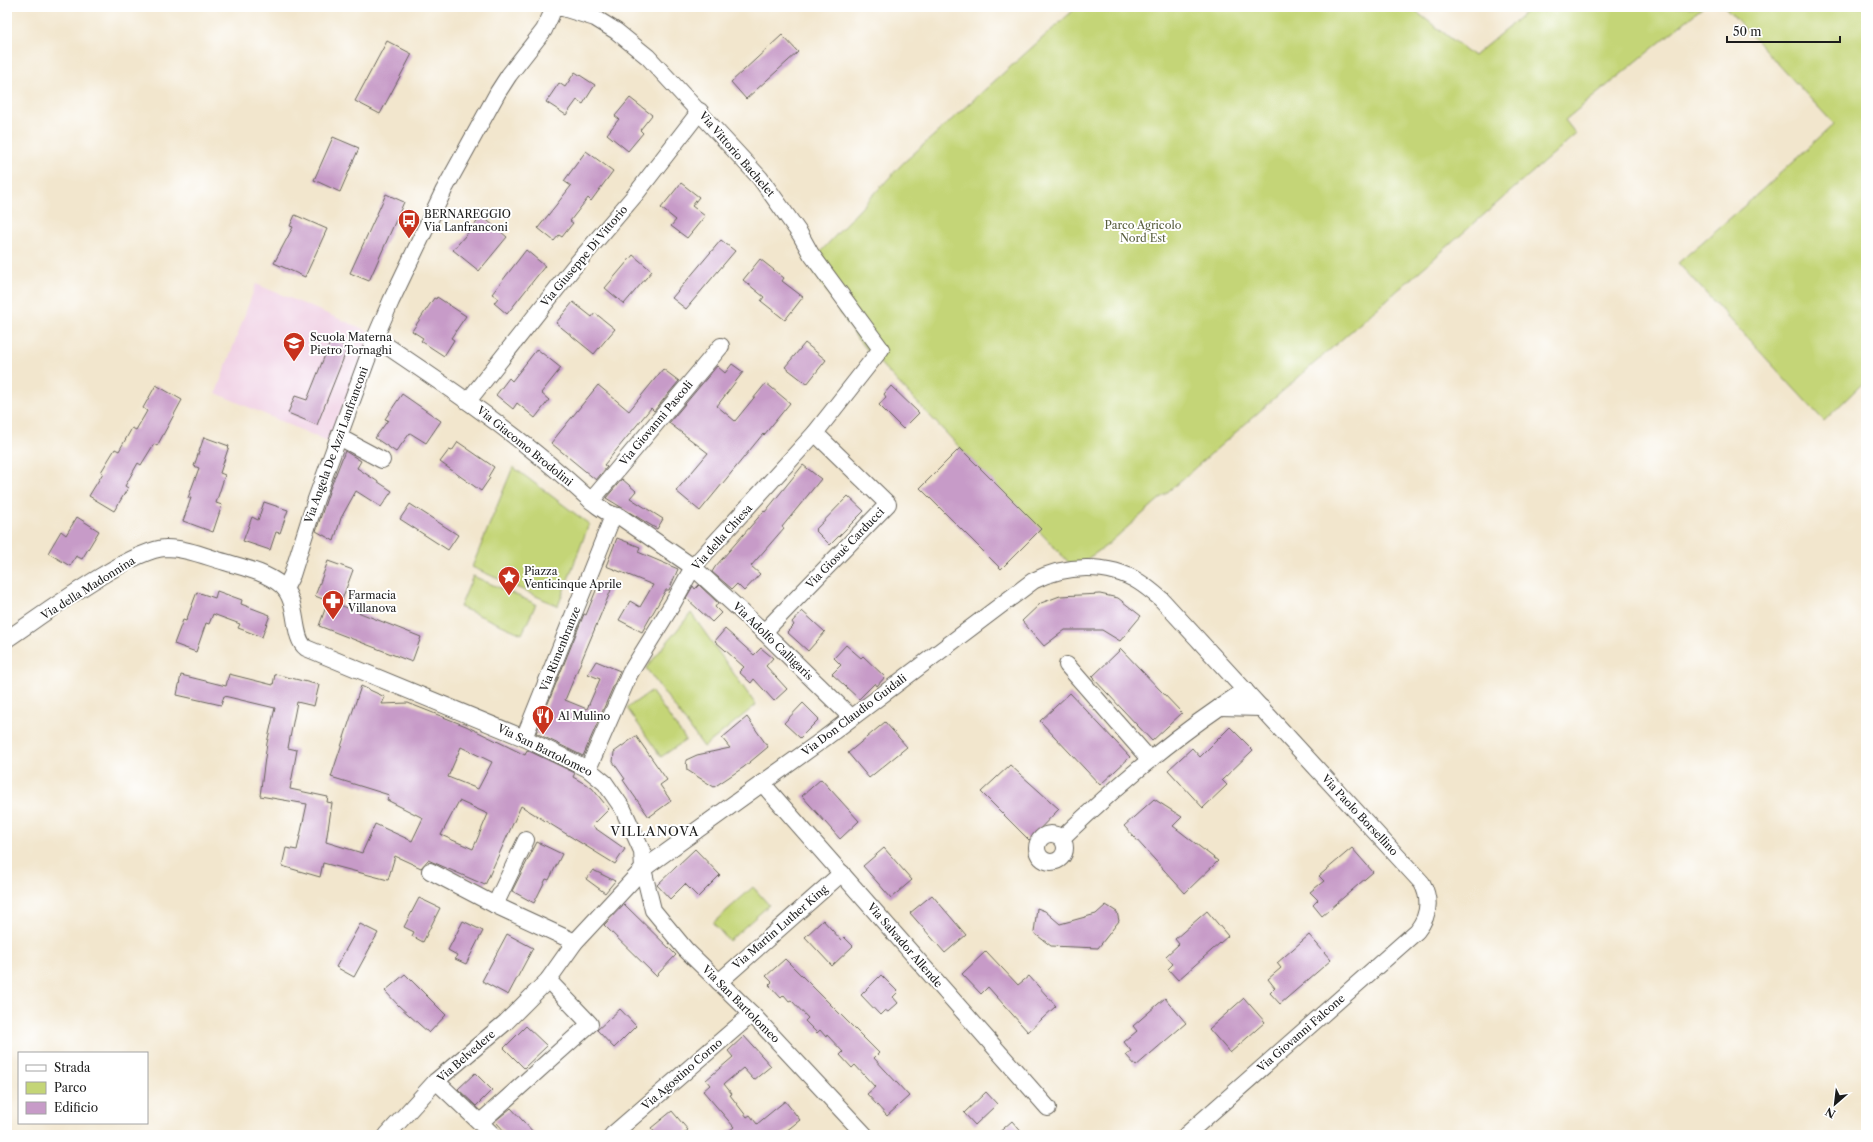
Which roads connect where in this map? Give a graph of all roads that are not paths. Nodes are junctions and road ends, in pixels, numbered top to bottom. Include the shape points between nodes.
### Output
1 (552, 8) edge
2 (700, 111) junction
3 (375, 338) junction
4 (721, 346) dead end
5 (881, 349) joint
6 (468, 401) junction
7 (815, 433) junction
8 (339, 437) junction
9 (382, 460) dead end
10 (591, 500) junction
11 (613, 516) junction
12 (693, 567) junction
13 (1068, 568) joint
14 (285, 589) junction
15 (764, 632) junction
16 (7, 639) edge
17 (1067, 666) dead end
18 (1245, 690) junction
19 (1220, 707) junction
20 (1262, 708) junction
21 (851, 717) junction
22 (524, 738) junction
23 (1150, 760) junction
24 (588, 769) junction
25 (762, 783) junction
26 (1062, 838) dead end
27 (526, 840) dead end
28 (643, 870) junction
29 (430, 871) dead end
30 (842, 873) junction
31 (495, 905) junction
32 (1417, 931) joint
33 (575, 942) junction
34 (548, 980) junction
35 (719, 982) junction
36 (752, 1014) junction
37 (436, 1081) junction
38 (1048, 1108) dead end
39 (485, 1118) dead end
40 (387, 1135) edge
41 (493, 1135) edge
42 (612, 1135) edge
43 (864, 1135) edge
44 (1186, 1135) edge

1 - 2 street, Via Vittorio Bachelet via 563,8 584,14 616,31 648,57
1 - 3 street, Via Angela De Azzi Lanfranconi via 544,30 498,92 444,190
2 - 5 street, Via Vittorio Bachelet via 760,178 800,234 811,254
2 - 6 street, Via Giuseppe Di Vittorio
3 - 6 street, Via Giacomo Brodolini
3 - 8 street, Via Angela De Azzi Lanfranconi
4 - 10 street, Via Giovanni Pascoli
5 - 7 street, Via della Chiesa
6 - 10 street, Via Giacomo Brodolini via 537,452
7 - 12 street, Via della Chiesa
7 - 15 street, Via Giosuè Carducci via 888,504
8 - 9 street
8 - 14 street, Via Angela De Azzi Lanfranconi
10 - 11 street, Via Giacomo Brodolini
11 - 12 street, Via Giacomo Brodolini via 619,516
11 - 22 street, Via Rimenbranze
12 - 15 street, Via Adolfo Calligaris
12 - 24 street, Via della Chiesa via 630,673
13 - 18 street, Via Paolo Borsellino via 1111,571 1138,581 1161,599
13 - 21 street, Via Don Claudio Guidali via 1033,581
14 - 16 street, Via della Madonnina via 272,578 255,571 184,550 159,549 125,562
14 - 22 street, Via San Bartolomeo via 293,606 300,640 306,648
15 - 21 street, Via Adolfo Calligaris
17 - 23 street
18 - 19 street
18 - 20 street, Via Paolo Borsellino
19 - 20 street
19 - 23 street
20 - 32 street, Via Paolo Borsellino via 1422,883 1429,902 1425,919
21 - 25 street, Via Don Claudio Guidali
22 - 24 street, Via San Bartolomeo
23 - 26 street via 1104,797
24 - 28 street, Via San Bartolomeo via 605,782 624,810 642,850
25 - 28 street, Via Don Claudio Guidali
25 - 30 street, Via Salvador Allende
27 - 31 street
28 - 33 street, Via Belvedere
28 - 35 street, Via San Bartolomeo via 653,910 686,950
29 - 31 street
30 - 35 street, Via Martin Luther King
30 - 38 street, Via Salvador Allende
31 - 33 street
32 - 44 street, Via Giovanni Falcone
33 - 34 street, Via Belvedere
34 - 37 street, Via Belvedere via 506,1022
34 - 39 street via 590,1024
35 - 36 street, Via San Bartolomeo
36 - 42 street, Via Agostino Corno
36 - 43 street, Via San Bartolomeo
37 - 40 street, Via Belvedere
37 - 41 street

